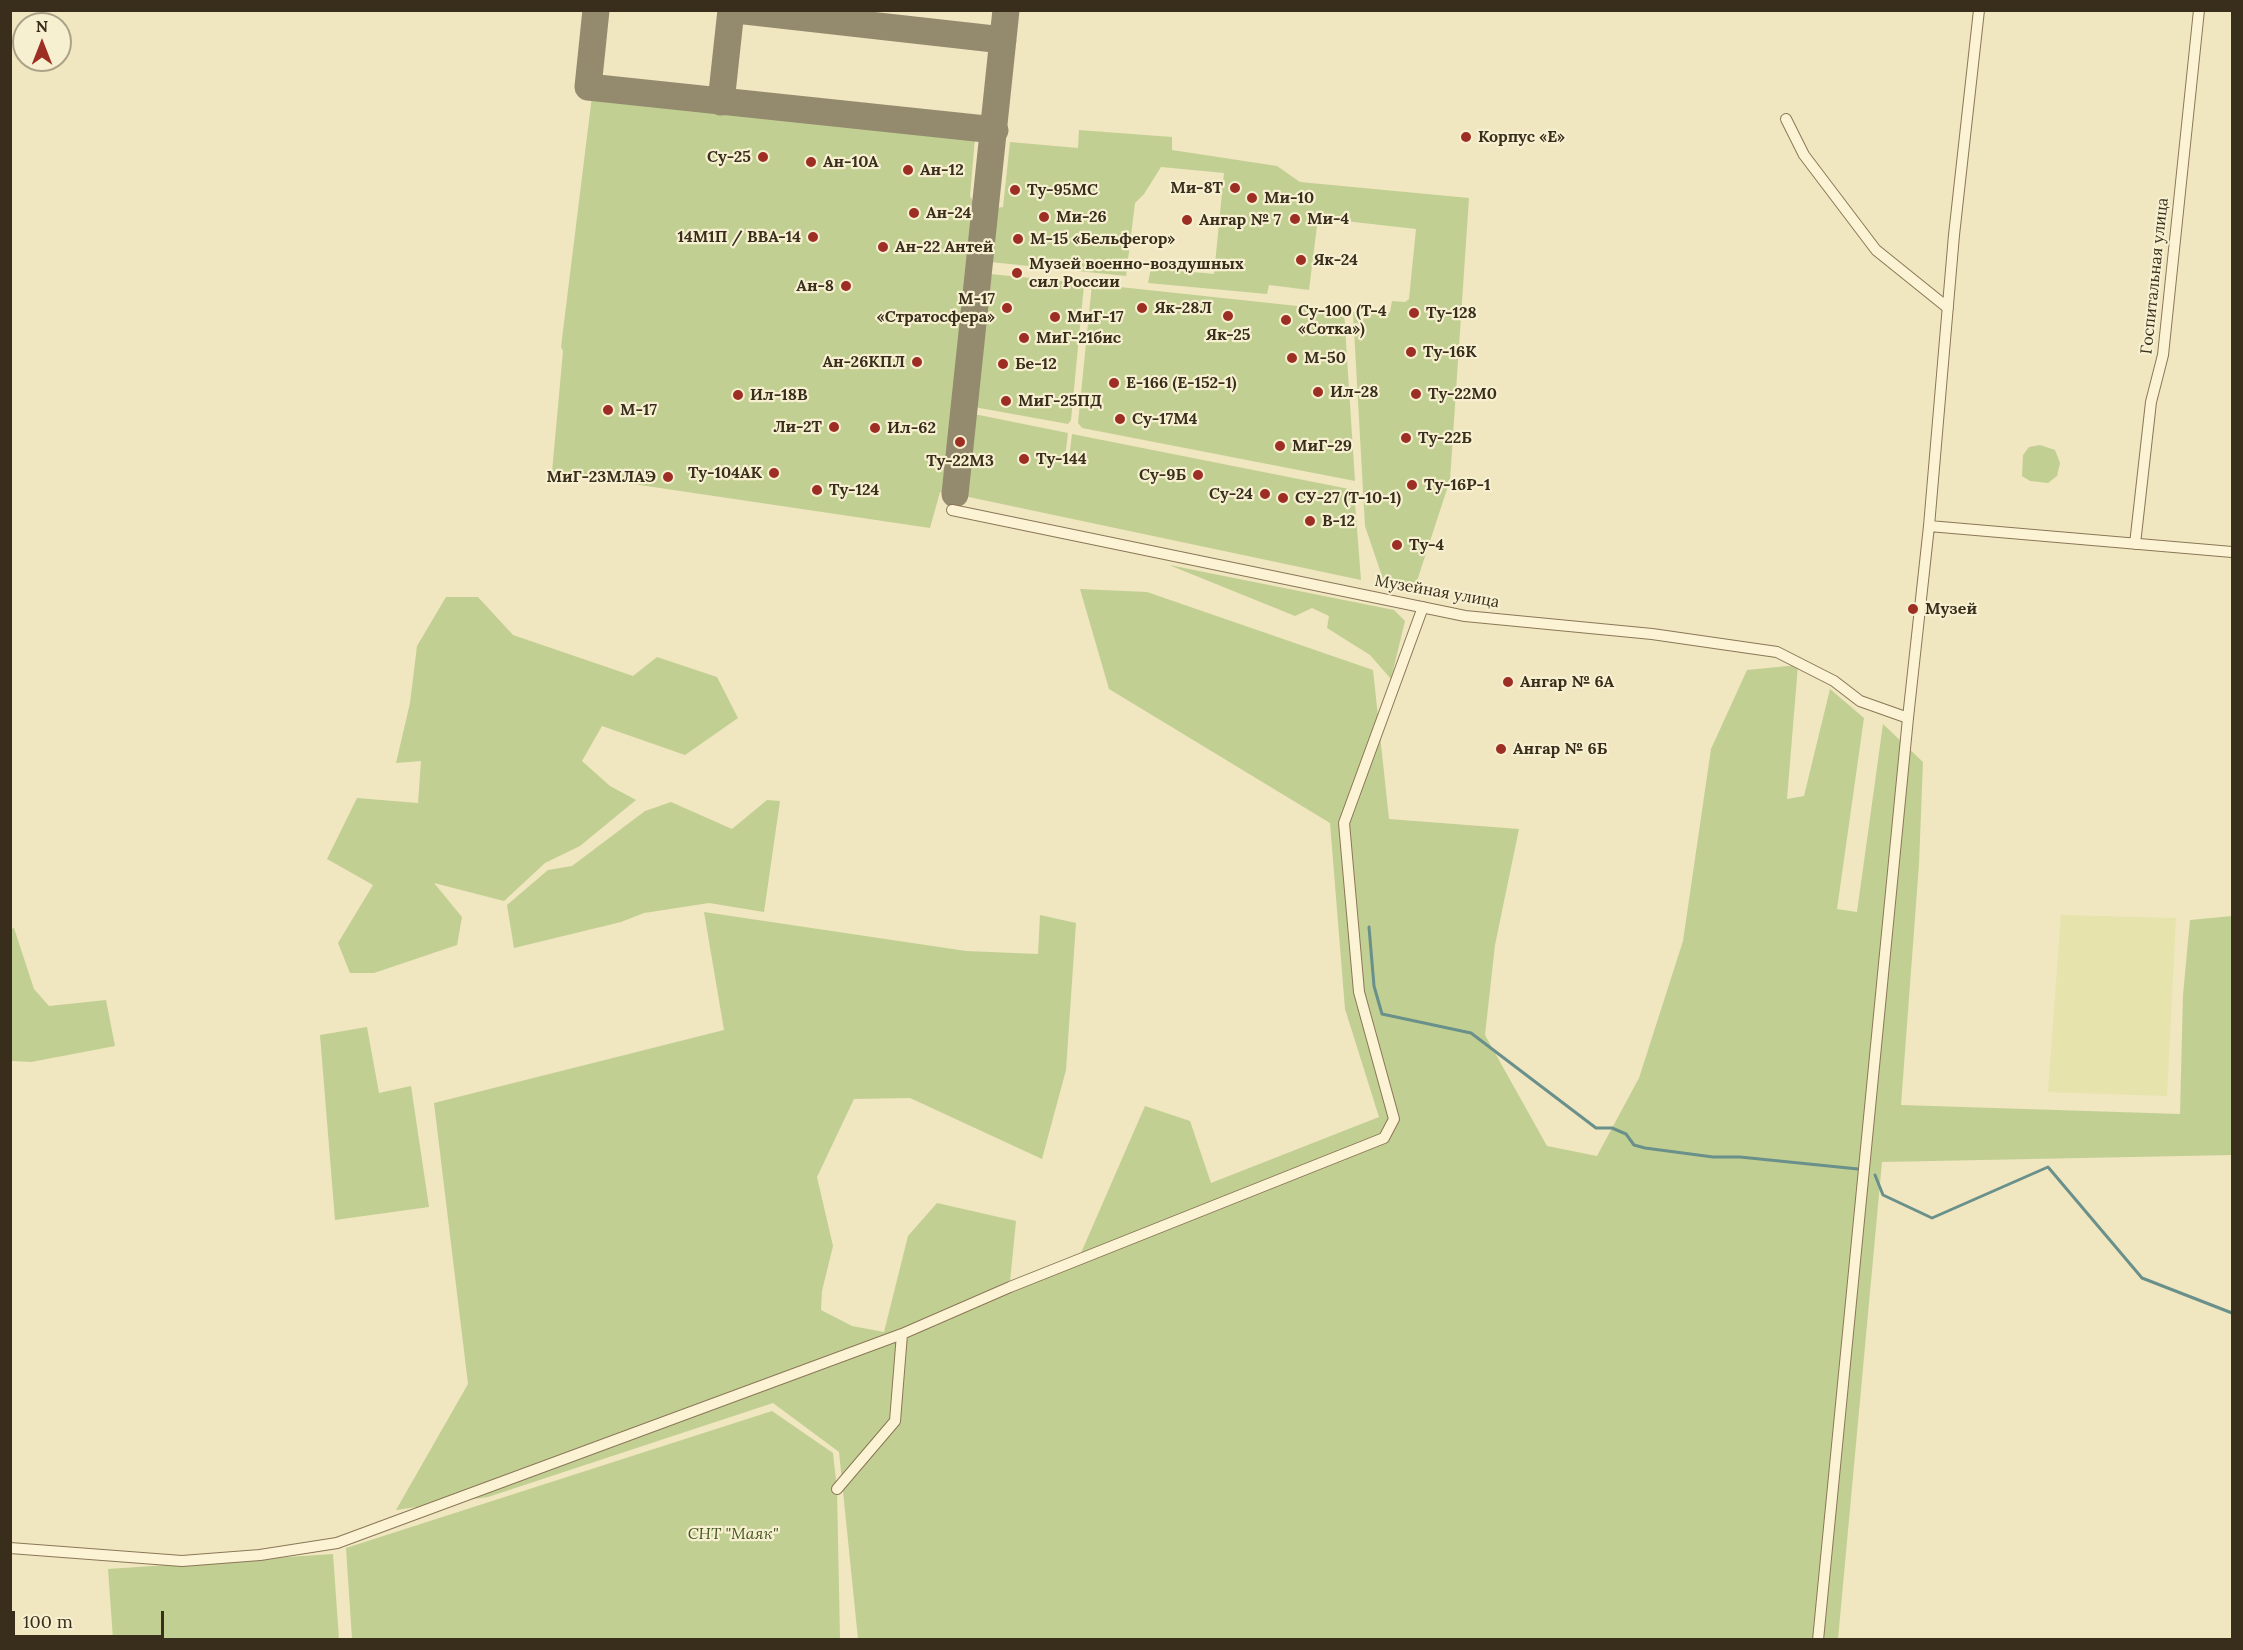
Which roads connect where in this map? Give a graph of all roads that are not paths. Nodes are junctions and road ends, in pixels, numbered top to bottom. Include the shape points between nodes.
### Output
1 (1979, 10) edge
2 (2199, 10) edge
3 (1786, 119) dead end
4 (1948, 308) junction
5 (952, 510) dead end
6 (1929, 526) junction
7 (2135, 544) junction
8 (2232, 552) edge
9 (1423, 607) junction
10 (1908, 718) junction
11 (902, 1334) junction
12 (837, 1489) dead end
13 (10, 1548) edge
14 (1818, 1640) edge

1 - 4 street
2 - 7 street, Госпитальная улица via 2163,355 2151,402
3 - 4 street via 1804,155 1876,250
4 - 6 street
5 - 9 street, Музейная улица
6 - 7 street
6 - 10 street
7 - 8 street
9 - 10 street, Музейная улица via 1465,616 1652,634 1777,652 1834,681 1860,700
9 - 11 street via 1344,823 1359,992 1394,1119 1384,1138
10 - 14 street
11 - 12 street via 895,1421
11 - 13 street via 337,1543 260,1555 182,1561

